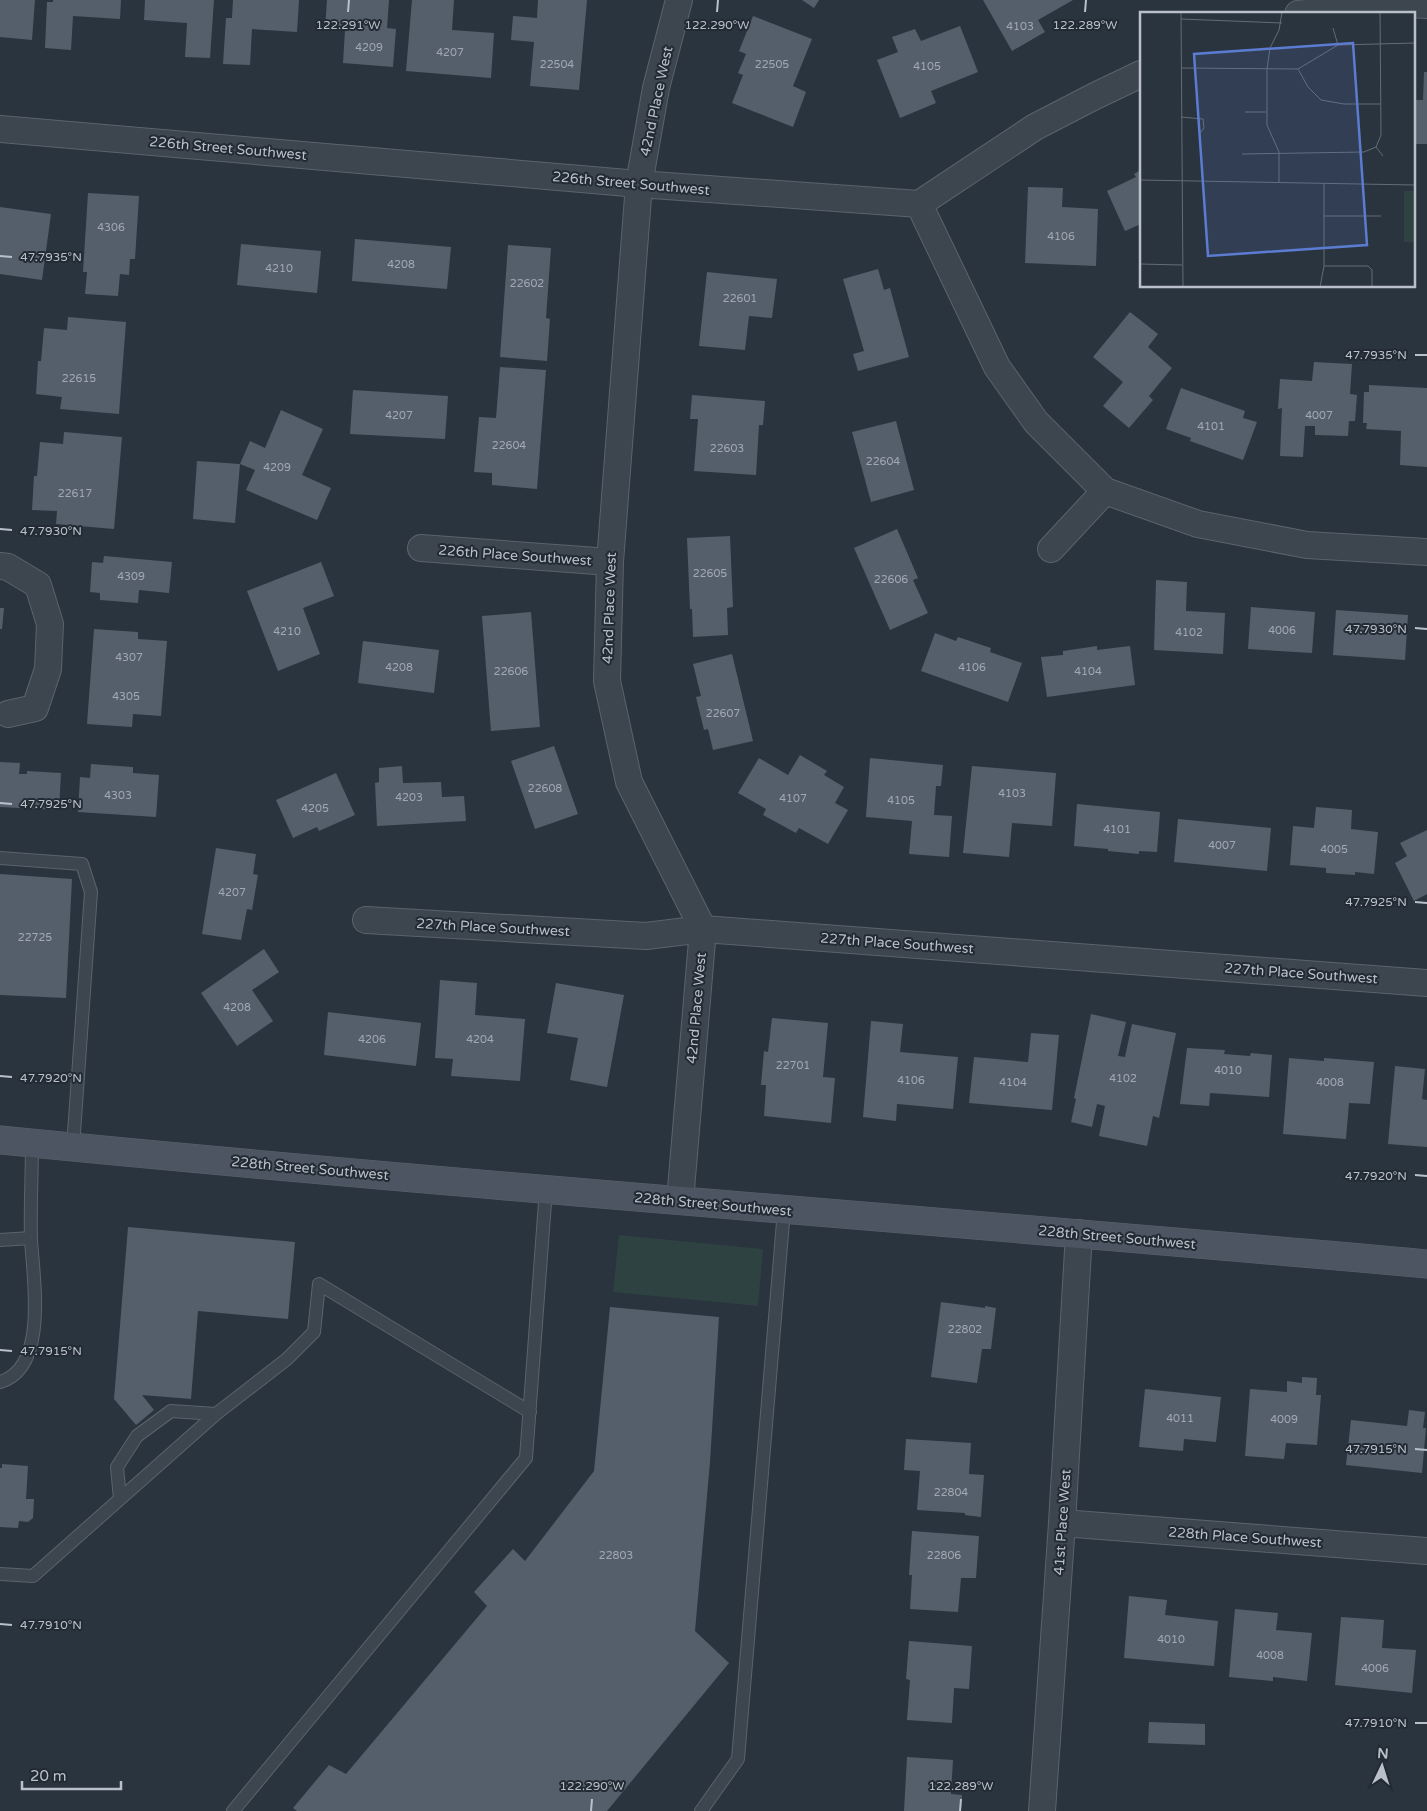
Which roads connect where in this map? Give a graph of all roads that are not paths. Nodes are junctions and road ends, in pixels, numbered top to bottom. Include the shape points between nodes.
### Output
1 (679, 0) edge
2 (1427, 5) edge
3 (1315, 12) edge
4 (1140, 74) edge
5 (0, 129) edge
6 (640, 184) junction
7 (919, 204) junction
8 (1105, 490) junction
9 (421, 548) dead end
10 (1051, 549) dead end
11 (1427, 552) edge
12 (610, 562) junction
13 (0, 566) edge
14 (8, 714) dead end
15 (0, 858) edge
16 (366, 920) dead end
17 (703, 929) junction
18 (1427, 983) edge
19 (0, 1140) edge
20 (32, 1143) junction
21 (73, 1147) junction
22 (546, 1189) junction
23 (680, 1201) junction
24 (784, 1210) junction
25 (1079, 1233) junction
26 (31, 1238) junction
27 (0, 1240) edge
28 (1427, 1264) edge
29 (0, 1382) edge
30 (530, 1412) junction
31 (216, 1414) junction
32 (120, 1498) junction
33 (1062, 1523) junction
34 (1427, 1551) edge
35 (0, 1574) edge
36 (233, 1811) edge
37 (701, 1811) edge
38 (1042, 1811) edge

1 - 6 street, 42nd Place West via 656,88
2 - 3 street via 1392,3
4 - 7 street via 1035,127
5 - 6 street, 226th Street Southwest
6 - 7 street, 226th Street Southwest
6 - 12 street, 42nd Place West
7 - 8 street via 997,367 1036,422
8 - 10 street
8 - 11 street via 1216,528 1307,545
9 - 12 street, 226th Place Southwest
12 - 17 street, 42nd Place West via 607,681 629,782
13 - 14 street via 8,567 38,585 50,624 48,670 35,708
15 - 21 lane via 82,864 91,892
16 - 17 street, 227th Place Southwest via 646,936
17 - 18 street, 227th Place Southwest
17 - 23 street, 42nd Place West
19 - 20 main road, 228th Street Southwest
20 - 21 main road, 228th Street Southwest
20 - 26 lane
21 - 22 main road, 228th Street Southwest
22 - 23 main road, 228th Street Southwest
22 - 30 lane
23 - 24 main road, 228th Street Southwest
24 - 25 main road, 228th Street Southwest
24 - 37 lane via 738,1759
25 - 28 main road, 228th Street Southwest
25 - 33 street, 41st Place West
26 - 27 lane
26 - 29 lane via 34,1336 20,1370
30 - 31 lane via 319,1284 314,1332 287,1359
30 - 36 lane via 526,1458
31 - 32 lane
31 - 32 lane via 171,1411 137,1436 117,1467
32 - 35 lane via 32,1576
33 - 34 street, 228th Place Southwest
33 - 38 street, 41st Place West

